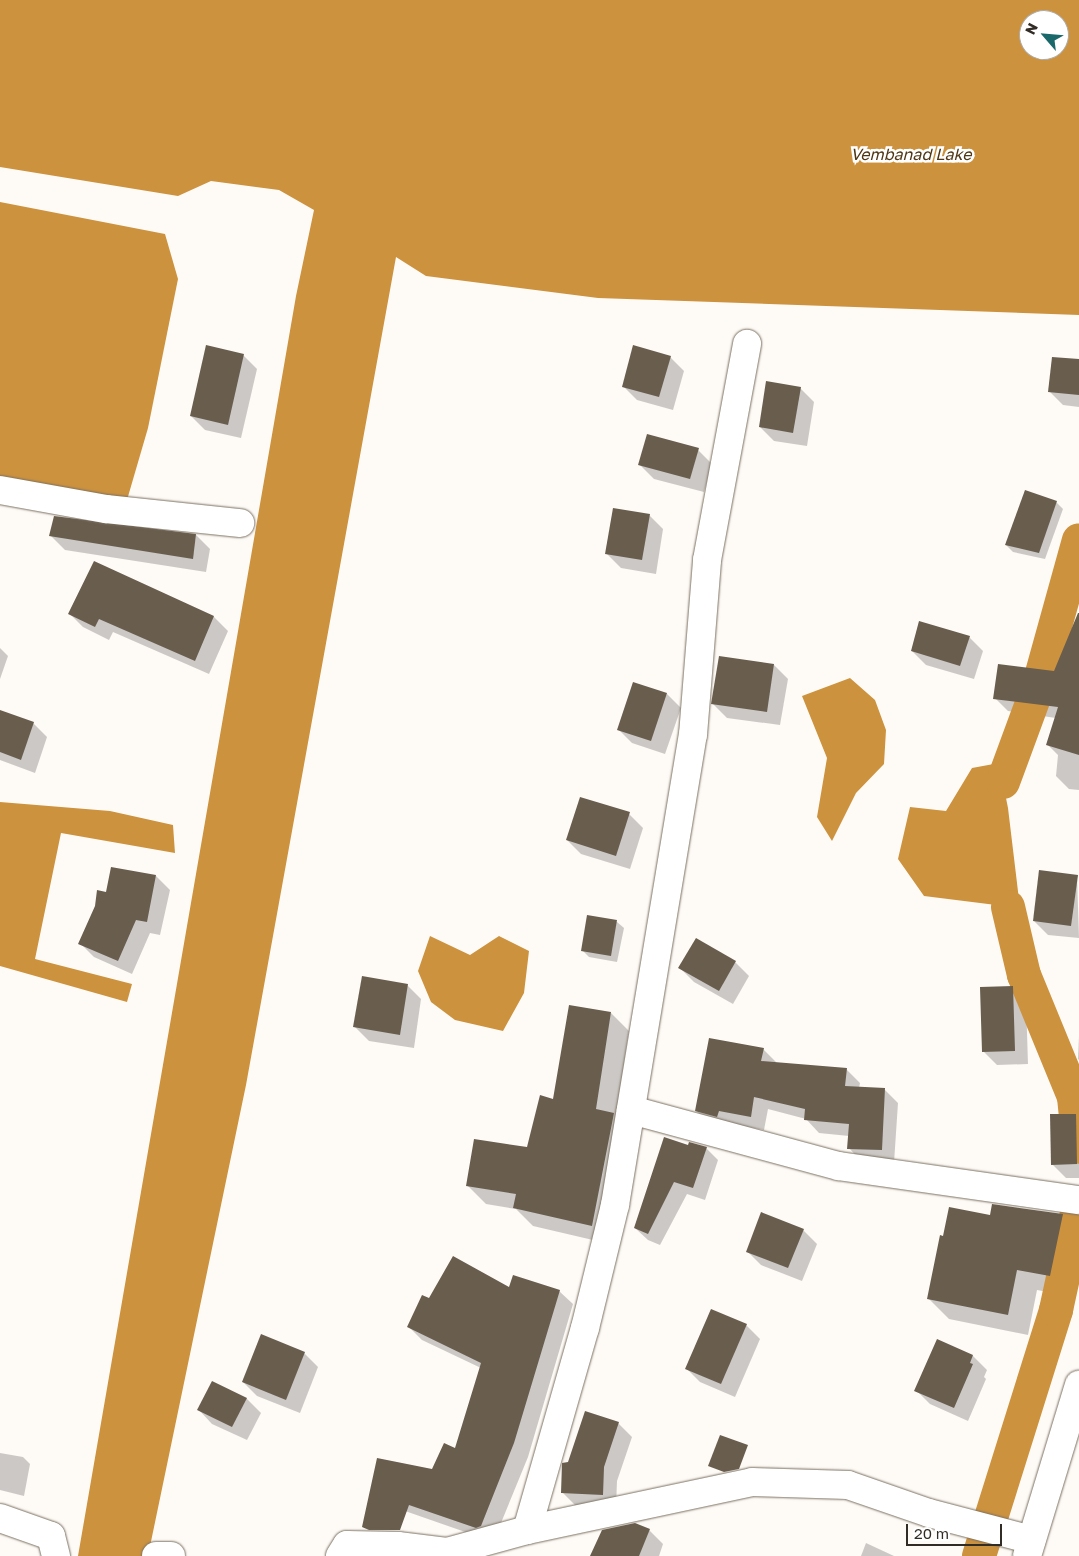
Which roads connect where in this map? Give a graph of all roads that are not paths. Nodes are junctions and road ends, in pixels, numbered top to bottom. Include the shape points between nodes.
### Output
1 (747, 344) dead end
2 (0, 490) edge
3 (240, 523) dead end
4 (631, 1110) junction
5 (1074, 1199) edge
6 (1079, 1385) edge
7 (1072, 1430) edge
8 (0, 1518) edge
9 (527, 1530) junction
10 (1029, 1548) edge
11 (56, 1556) edge
12 (156, 1556) edge
13 (171, 1556) edge
14 (340, 1556) edge

1 - 4 street via 707,560 693,735
2 - 3 street via 106,509
4 - 5 street via 839,1166
4 - 9 street via 615,1205 585,1328
6 - 7 street
7 - 10 street
8 - 11 street via 51,1536
9 - 10 street via 752,1482 848,1485 985,1528
9 - 14 street via 447,1552 398,1546 347,1545
12 - 13 street

